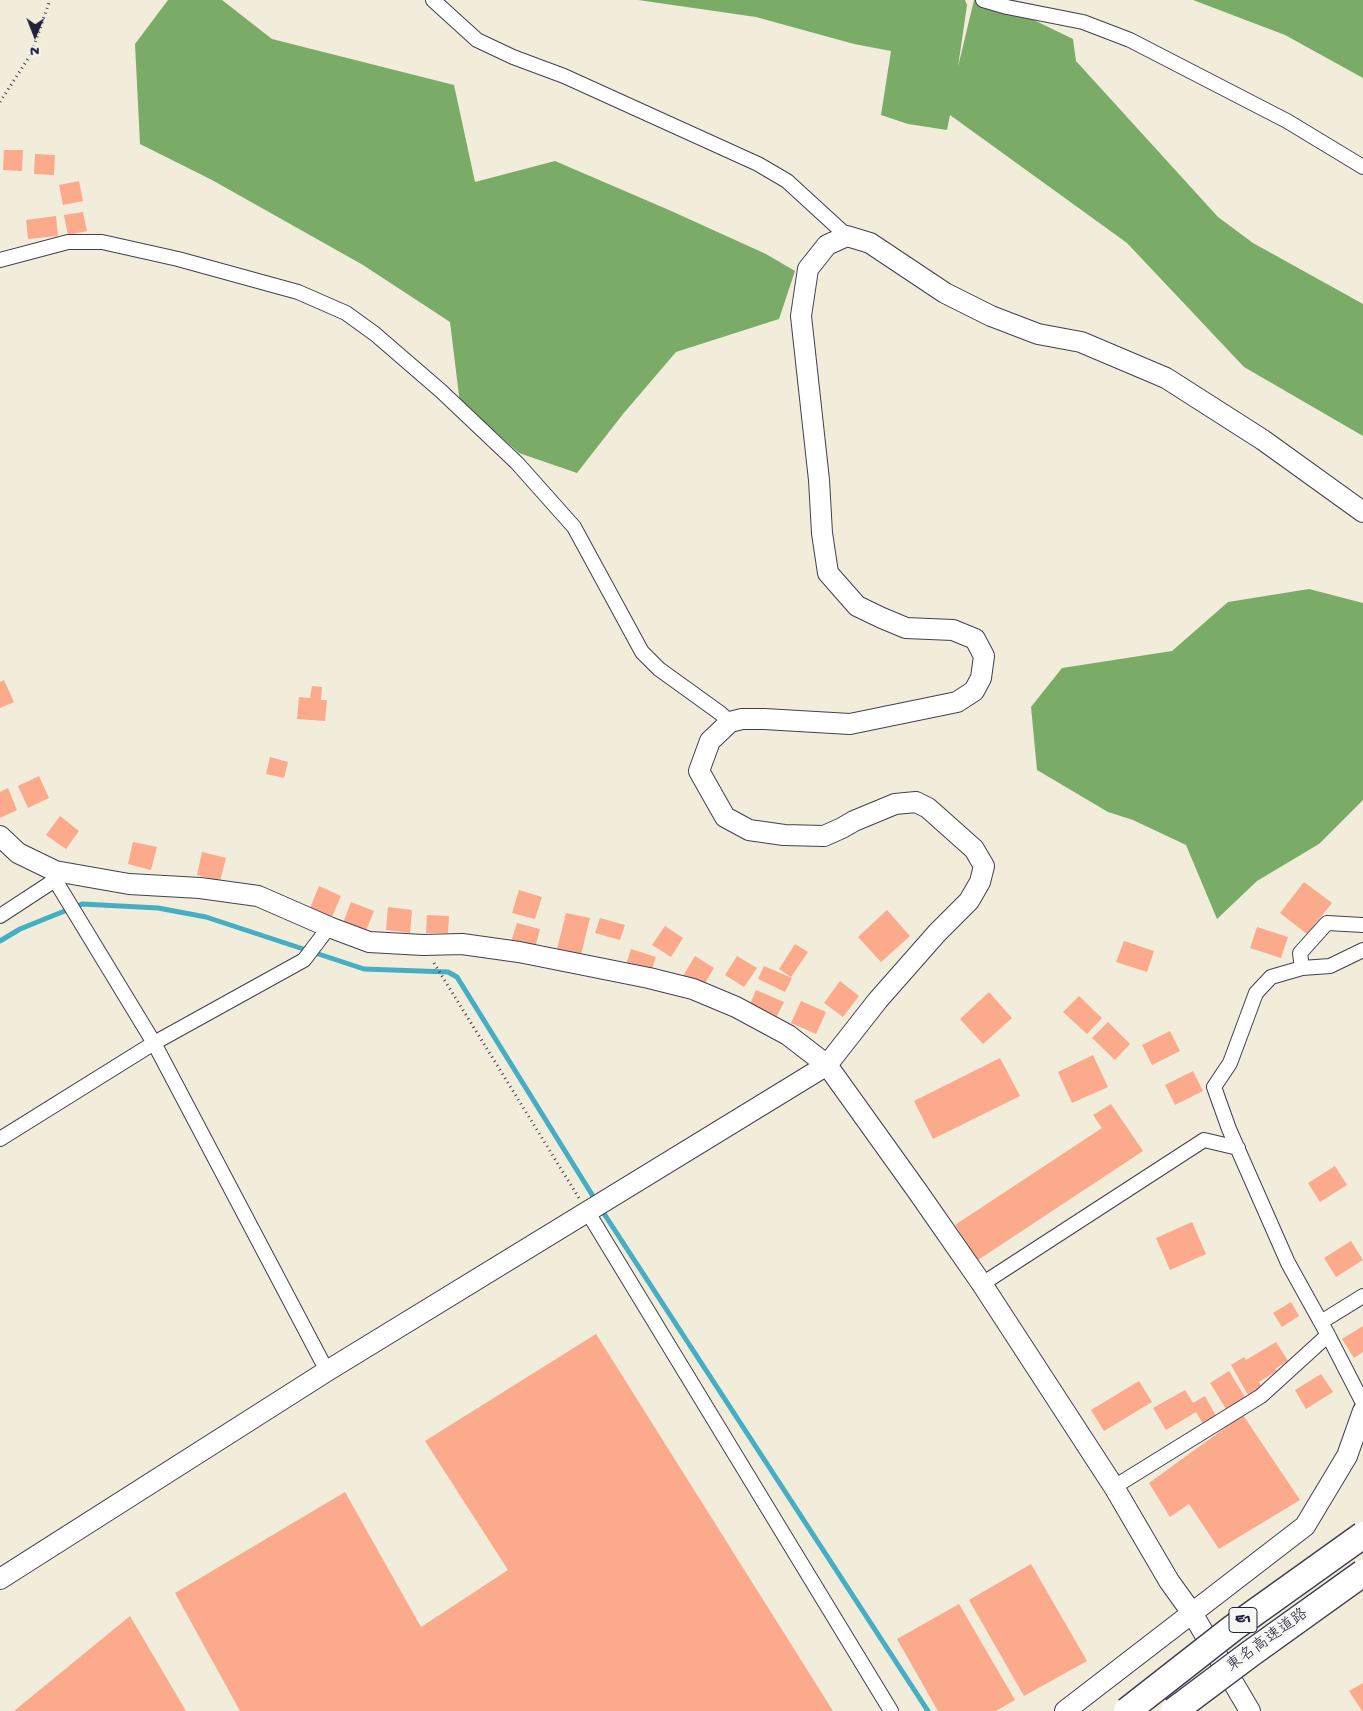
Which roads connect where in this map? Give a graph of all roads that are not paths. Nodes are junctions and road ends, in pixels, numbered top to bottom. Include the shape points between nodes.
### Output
1 (433, 0) edge
2 (983, 0) edge
3 (1363, 166) edge
4 (847, 236) junction
5 (0, 260) edge
6 (1363, 512) edge
7 (730, 722) junction
8 (0, 836) edge
9 (55, 876) junction
10 (0, 916) edge
11 (1363, 925) edge
12 (326, 932) junction
13 (1363, 950) edge
14 (1302, 968) junction
15 (154, 1043) junction
16 (827, 1065) junction
17 (0, 1140) edge
18 (1238, 1148) junction
19 (588, 1211) junction
20 (982, 1284) junction
21 (1363, 1296) edge
22 (1320, 1322) junction
23 (1328, 1335) junction
24 (327, 1371) junction
25 (1363, 1403) edge
26 (1363, 1411) edge
27 (1355, 1459) edge
28 (1114, 1487) junction
29 (1363, 1535) edge
30 (1363, 1573) edge
31 (0, 1579) edge
32 (1192, 1613) junction
33 (1246, 1709) edge
34 (891, 1711) edge
35 (1065, 1711) edge
36 (1127, 1711) edge
37 (1174, 1711) edge

1 - 4 street via 477,40 758,164 787,181
2 - 3 street via 1084,22 1130,40 1287,121
4 - 6 street via 870,243 945,293 991,316 1038,334 1081,342 1166,378 1263,440
4 - 7 street via 827,245 808,269 801,316 828,573 857,606 882,618 906,628 953,630 975,639 984,656 981,678 974,691 957,702 850,724 764,719
5 - 7 street via 68,242 102,242 298,292 346,313 441,391 518,463 574,527 642,652
7 - 16 street via 710,741 699,770 725,817 749,830 824,836 895,804 916,802 928,808 974,849 984,866 980,882 969,901 878,1000
8 - 9 street via 18,853
9 - 10 street
9 - 12 street via 258,896
9 - 15 street
11 - 14 street via 1326,923 1300,953
12 - 15 street via 304,960
12 - 16 street via 369,942 462,944 519,952 692,989 736,1007 788,1035
13 - 14 street via 1330,966
14 - 18 street via 1271,977 1256,993 1230,1063 1214,1087
15 - 17 street
15 - 24 street
16 - 19 street
16 - 20 street
18 - 20 street via 1204,1140
18 - 22 street via 1288,1264
19 - 24 street
19 - 34 street
20 - 28 street
21 - 22 street
22 - 23 street
23 - 25 street
23 - 28 street via 1261,1396
24 - 31 street
26 - 27 street
27 - 32 street via 1305,1526
28 - 32 street
29 - 36 highway, 東名高速道路 / E1, bridge via 1233,1628
30 - 37 highway, 東名高速道路 / E1, bridge
32 - 33 street
32 - 35 street

